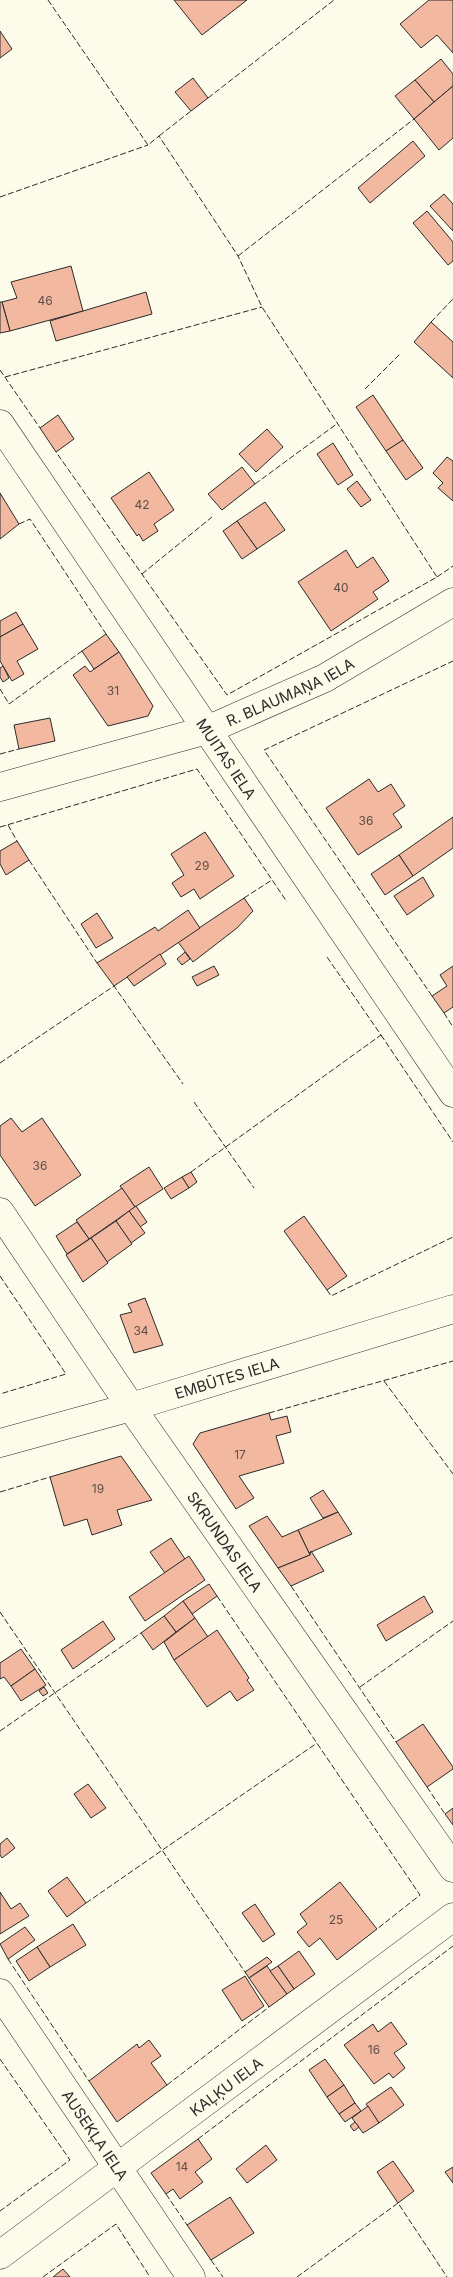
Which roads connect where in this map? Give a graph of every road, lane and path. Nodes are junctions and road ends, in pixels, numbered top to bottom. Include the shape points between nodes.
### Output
1 (0, 424) edge
2 (453, 602) edge
3 (207, 730) junction
4 (0, 787) edge
5 (453, 1093) edge
6 (0, 1212) edge
7 (453, 1309) edge
8 (131, 1407) junction
9 (0, 1443) edge
10 (453, 1868) edge
11 (453, 1917) edge
12 (0, 1994) edge
13 (118, 2167) junction
14 (0, 2255) edge
15 (191, 2277) edge

1 - 3 street, MUITAS IELA
2 - 3 street, R. BLAUMAŅA IELA via 325,678
3 - 4 street, R. BLAUMAŅA IELA
3 - 5 street, MUITAS IELA
6 - 8 street, SKRUNDAS IELA
7 - 8 street, EMBŪTES IELA
8 - 9 street, EMBŪTES IELA
8 - 10 street, SKRUNDAS IELA
11 - 13 street, KAĻĶU IELA
12 - 13 street, AUSEKĻA IELA
13 - 14 street, KAĻĶU IELA
13 - 15 street, AUSEKĻA IELA

